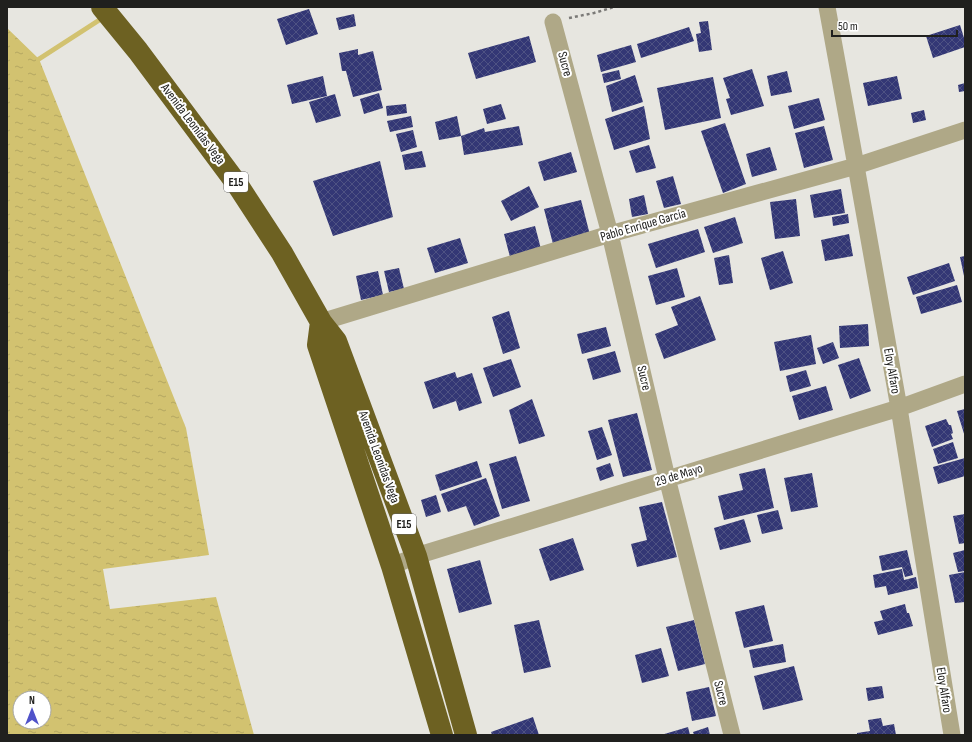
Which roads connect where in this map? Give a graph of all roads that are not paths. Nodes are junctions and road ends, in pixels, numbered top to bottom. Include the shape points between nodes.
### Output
1 (102, 7) edge
2 (827, 7) edge
3 (553, 22) road end
4 (965, 130) edge
5 (856, 166) junction
6 (610, 234) junction
7 (321, 322) junction
8 (965, 384) edge
9 (899, 408) junction
10 (667, 478) junction
11 (416, 556) junction
12 (392, 566) junction
13 (442, 735) edge
14 (466, 735) edge
15 (732, 735) edge
16 (952, 735) edge

1 - 7 highway, Avenida Leonidas Vega / E15 via 237,184 282,253
2 - 5 street, Eloy Alfaro
3 - 6 street, Sucre
4 - 5 street, Pablo Enrique García
5 - 6 street, Pablo Enrique García
5 - 9 street, Eloy Alfaro
6 - 7 street, Pablo Enrique García
6 - 10 street, Sucre
7 - 11 highway, Avenida Leonidas Vega / E15 via 336,341
7 - 12 highway, Avenida Leonidas Vega / E15 via 318,345
8 - 9 street, 29 de Mayo
9 - 10 street, 29 de Mayo
9 - 16 street, Eloy Alfaro
10 - 11 street, 29 de Mayo
10 - 15 street, Sucre
11 - 12 street, 29 de Mayo
11 - 14 highway, Avenida Leonidas Vega / E15
12 - 13 highway, Avenida Leonidas Vega / E15

